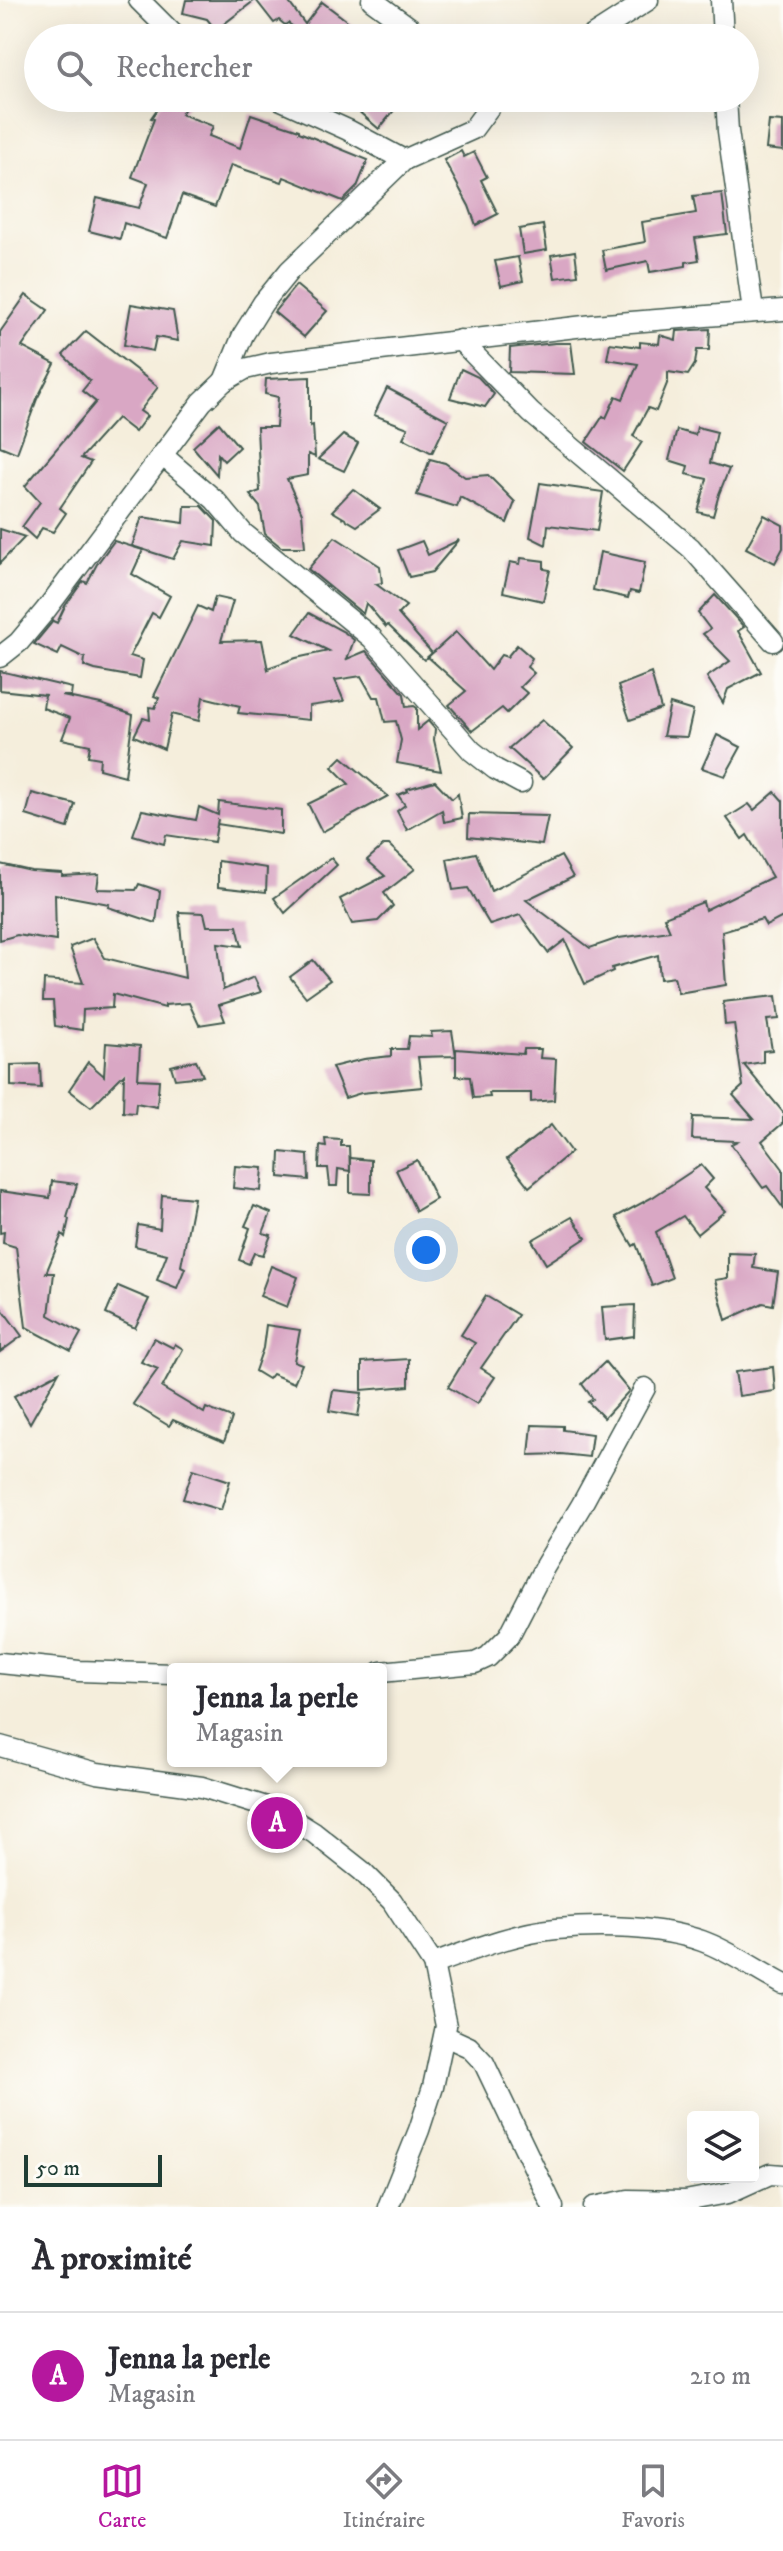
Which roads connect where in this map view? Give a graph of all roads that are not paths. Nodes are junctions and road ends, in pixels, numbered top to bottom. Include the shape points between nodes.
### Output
1 (139, 0) edge
2 (372, 0) edge
3 (648, 0) edge
4 (721, 0) edge
5 (163, 24) edge
6 (405, 24) edge
7 (611, 24) edge
8 (722, 24) edge
9 (308, 112) edge
10 (486, 112) edge
11 (727, 112) edge
12 (404, 160) junction
13 (783, 310) edge
14 (753, 311) junction
15 (460, 340) junction
16 (224, 381) junction
17 (162, 455) junction
18 (773, 641) dead end
19 (0, 657) edge
20 (521, 783) dead end
21 (645, 1388) dead end
22 (0, 1663) edge
23 (387, 1671) edge
24 (167, 1674) edge
25 (0, 1746) edge
26 (433, 1964) junction
27 (783, 1984) edge
28 (445, 2036) junction
29 (783, 2175) edge
30 (388, 2207) edge
31 (553, 2207) edge
32 (594, 2207) edge

1 - 5 street
2 - 6 street
3 - 7 street
4 - 8 street
9 - 12 street
10 - 12 street via 473,129
11 - 14 street
12 - 16 street via 289,271 243,335
13 - 14 street
14 - 15 street
15 - 16 street via 271,363
15 - 18 street via 531,413 691,548
16 - 17 street
17 - 19 street via 45,611
17 - 20 street via 215,500 243,533 372,638 472,751
21 - 23 street via 499,1647 475,1663
22 - 24 street
25 - 26 street via 97,1773 202,1787 279,1811 362,1871 392,1901
26 - 27 street via 555,1929 620,1928 704,1941
26 - 28 street
28 - 30 street via 419,2130
28 - 31 street via 469,2047 484,2063
29 - 32 street via 770,2174 728,2193 685,2201 628,2200

